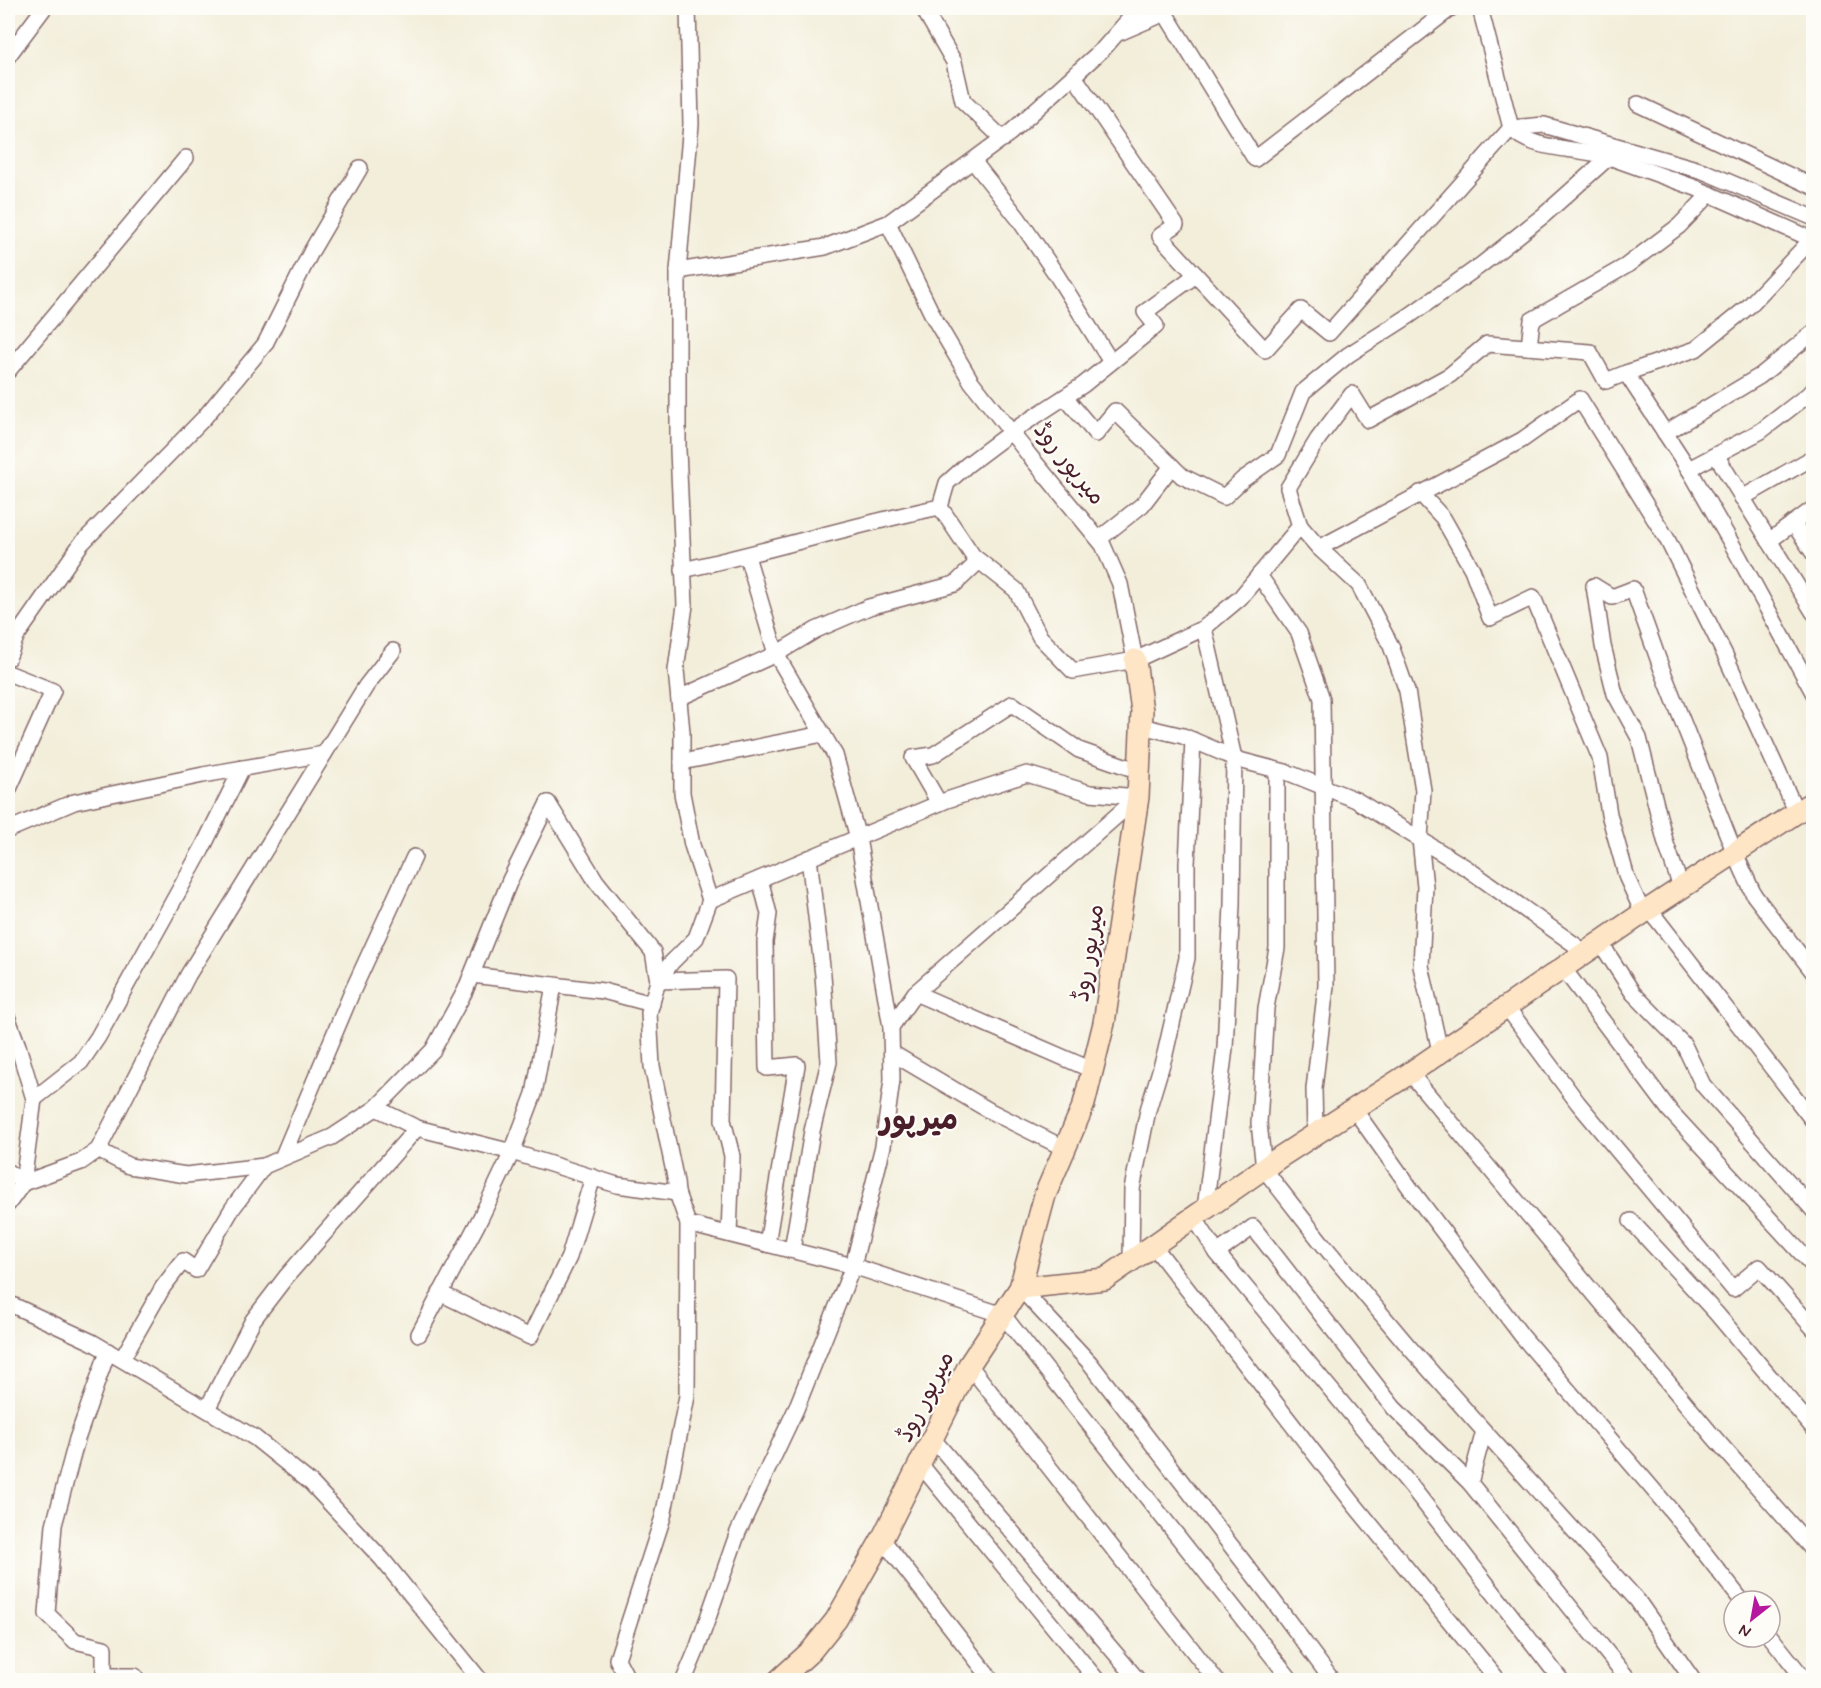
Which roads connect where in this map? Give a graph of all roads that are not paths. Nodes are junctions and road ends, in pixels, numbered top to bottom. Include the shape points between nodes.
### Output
1 (44, 8) edge
2 (688, 8) edge
3 (922, 8) edge
4 (1139, 8) edge
5 (1451, 8) edge
6 (1480, 8) edge
7 (1116, 35) junction
8 (8, 56) edge
9 (1074, 76) junction
10 (1638, 104) dead end
11 (1511, 128) junction
12 (1003, 139) junction
13 (1609, 157) junction
14 (186, 158) dead end
15 (973, 161) junction
16 (360, 168) dead end
17 (1814, 187) edge
18 (1710, 194) junction
19 (1814, 218) edge
20 (888, 223) junction
21 (1813, 240) edge
22 (678, 272) junction
23 (1196, 275) junction
24 (1814, 332) edge
25 (1529, 347) junction
26 (1111, 362) junction
27 (8, 371) edge
28 (1626, 373) junction
29 (1814, 390) edge
30 (1065, 397) junction
31 (1011, 432) junction
32 (1665, 433) junction
33 (1716, 455) junction
34 (1814, 457) edge
35 (1172, 466) junction
36 (1689, 469) junction
37 (1420, 493) junction
38 (1743, 498) junction
39 (940, 507) junction
40 (1814, 508) edge
41 (1793, 523) junction
42 (1300, 525) junction
43 (1099, 539) junction
44 (1769, 541) junction
45 (1319, 548) junction
46 (1814, 554) edge
47 (747, 556) junction
48 (979, 561) junction
49 (683, 570) junction
50 (1259, 575) junction
51 (1814, 613) edge
52 (1204, 628) junction
53 (393, 651) dead end
54 (776, 654) junction
55 (8, 658) edge
56 (1135, 660) junction
57 (8, 673) edge
58 (1814, 694) edge
59 (679, 698) junction
60 (1142, 726) junction
61 (823, 734) junction
62 (1193, 740) junction
63 (324, 754) junction
64 (1234, 758) junction
65 (682, 762) junction
66 (242, 768) junction
67 (1277, 770) junction
68 (1139, 771) junction
69 (1324, 787) junction
70 (8, 791) edge
71 (1138, 797) junction
72 (939, 803) junction
73 (1805, 806) edge
74 (8, 830) edge
75 (858, 838) junction
76 (1420, 839) junction
77 (1734, 851) junction
78 (414, 857) dead end
79 (809, 858) junction
80 (760, 879) junction
81 (1682, 887) junction
82 (710, 900) junction
83 (1646, 911) junction
84 (1593, 947) junction
85 (1563, 968) junction
86 (1814, 973) edge
87 (472, 975) junction
88 (658, 981) junction
89 (554, 985) junction
90 (915, 993) junction
91 (652, 1004) junction
92 (1506, 1006) junction
93 (8, 1019) edge
94 (891, 1027) junction
95 (1440, 1051) junction
96 (892, 1053) junction
97 (1092, 1070) junction
98 (1410, 1073) junction
99 (34, 1099) junction
100 (376, 1108) junction
101 (1354, 1109) junction
102 (1814, 1122) edge
103 (417, 1128) junction
104 (1315, 1134) junction
105 (1064, 1148) junction
106 (98, 1150) junction
107 (512, 1152) junction
108 (282, 1158) junction
109 (264, 1166) junction
110 (1264, 1169) junction
111 (8, 1172) edge
112 (593, 1177) junction
113 (23, 1183) junction
114 (677, 1193) junction
115 (8, 1204) edge
116 (1814, 1210) edge
117 (1200, 1213) junction
118 (1630, 1221) dead end
119 (688, 1224) junction
120 (729, 1234) junction
121 (767, 1244) junction
122 (1153, 1245) junction
123 (792, 1250) junction
124 (1217, 1253) junction
125 (1131, 1261) junction
126 (853, 1266) junction
127 (1814, 1267) edge
128 (1020, 1288) junction
129 (440, 1293) junction
130 (8, 1303) edge
131 (1003, 1315) junction
132 (1814, 1329) edge
133 (418, 1334) dead end
134 (108, 1351) junction
135 (122, 1359) junction
136 (969, 1365) junction
137 (207, 1409) junction
138 (1814, 1430) edge
139 (1484, 1431) junction
140 (933, 1439) junction
141 (920, 1464) junction
142 (1470, 1482) junction
143 (882, 1539) junction
144 (1814, 1551) edge
145 (1733, 1589) edge
146 (1780, 1649) edge
147 (134, 1680) edge
148 (480, 1680) edge
149 (628, 1680) edge
150 (684, 1680) edge
151 (779, 1680) edge
152 (992, 1680) edge
153 (1097, 1680) edge
154 (1138, 1680) edge
155 (1216, 1680) edge
156 (1291, 1680) edge
157 (1332, 1680) edge
158 (1498, 1680) edge
159 (1561, 1680) edge
160 (1629, 1680) edge
161 (1693, 1680) edge
162 (1805, 1680) edge

1 - 8 street
2 - 22 street via 691,124
3 - 12 street via 954,62 963,101
4 - 7 street
5 - 7 street via 1255,159 1165,13
6 - 11 street
7 - 9 street
9 - 12 street
9 - 23 street via 1176,225 1160,236
10 - 17 street
11 - 13 street via 1518,137 1532,142
11 - 19 street via 1544,125 1703,171
11 - 23 street via 1329,333 1301,310 1265,350
12 - 15 street
13 - 18 street
13 - 35 street via 1481,265 1348,355 1303,392 1278,455 1224,496 1182,476
14 - 27 street
15 - 20 street
15 - 26 street via 1018,218
16 - 55 street via 312,250 265,344 204,418 81,544 16,637
18 - 21 street
18 - 25 street via 1679,226 1626,266 1532,320
20 - 22 street via 825,247
20 - 31 street, میرپور روڈ via 933,318 971,381
21 - 28 street via 1749,306 1696,349
22 - 49 street
23 - 26 street via 1145,312 1156,326
24 - 32 street via 1761,376
25 - 28 street via 1590,352 1606,381
25 - 42 street via 1487,344 1450,375 1368,420 1352,394 1287,488
26 - 30 street
28 - 32 street
29 - 33 street via 1761,431
30 - 31 street
30 - 35 street via 1096,434 1115,411
31 - 39 street via 947,483
31 - 43 street, میرپور روڈ
32 - 36 street
33 - 36 street
33 - 38 street
34 - 38 street
35 - 43 street via 1142,505
36 - 58 street
37 - 45 street
37 - 73 street via 1522,440 1580,399 1667,539
37 - 83 street via 1443,518 1472,569 1490,618 1533,597 1600,758 1609,814 1627,878
38 - 44 street
39 - 47 street
39 - 48 street
40 - 41 street
41 - 44 street
41 - 46 street
42 - 45 street
42 - 50 street
43 - 56 street, میرپور روڈ via 1120,584
44 - 51 street
45 - 76 street via 1359,585 1391,646 1407,692 1423,790
47 - 49 street
47 - 54 street
48 - 54 street via 955,584 869,607 816,630
48 - 56 street via 1016,590 1040,637 1073,671
49 - 59 street via 685,605 676,670
50 - 52 street via 1240,598
50 - 69 street via 1299,633 1322,699
52 - 56 street
52 - 64 street
53 - 63 street
54 - 59 street
54 - 61 street
56 - 60 street, میرپور روڈ
57 - 70 street via 53,691
59 - 65 street
60 - 62 street
60 - 68 street, میرپور روڈ
61 - 65 street
61 - 75 street via 835,754
62 - 64 street
62 - 125 street via 1187,852 1188,958 1148,1110 1132,1189
63 - 66 street
63 - 106 street via 188,975
64 - 67 street
64 - 117 street via 1225,1048
65 - 82 street via 682,793 692,845
66 - 74 street via 74,802
66 - 99 street via 98,1037 81,1062
67 - 69 street
67 - 110 street via 1277,948 1266,1008 1258,1123
68 - 71 street, میرپور روڈ
68 - 72 street via 1079,750 1012,704 933,755 913,758
69 - 76 street via 1356,800
69 - 104 street via 1326,986 1314,1089
71 - 72 street via 1090,793 1027,774
71 - 90 street
71 - 97 street, میرپور روڈ via 1104,1023
72 - 75 street
73 - 77 street
75 - 79 street
75 - 94 street
76 - 84 street
76 - 95 street via 1425,887 1421,966
77 - 81 street
77 - 81 street via 1633,589 1612,597 1594,586 1615,694 1639,738 1666,844
77 - 86 street via 1754,895
78 - 108 street
79 - 80 street
79 - 123 street via 829,1062 812,1131
80 - 82 street
80 - 121 street via 769,914 765,942 766,1068 796,1065
81 - 83 street
82 - 88 street via 696,938
83 - 84 street
83 - 102 street
84 - 85 street
84 - 116 street via 1684,1045 1703,1085
85 - 92 street
85 - 127 street via 1670,1111
87 - 88 street via 510,880 548,803 596,882 653,952
87 - 89 street
87 - 100 street via 433,1050
88 - 91 street
88 - 120 street via 726,979 723,1120 732,1156
89 - 91 street via 603,990
89 - 107 street via 534,1094
90 - 94 street
90 - 97 street
91 - 114 street via 651,1066
92 - 95 street
92 - 132 street via 1578,1103 1733,1289 1759,1267
93 - 99 street
94 - 96 street
95 - 98 street
96 - 105 street via 990,1111
96 - 126 street via 883,1146
97 - 105 street, میرپور روڈ via 1084,1104
98 - 101 street
98 - 144 street
99 - 113 street
100 - 103 street
100 - 108 street via 332,1137
101 - 104 street
101 - 145 street via 1522,1336
103 - 107 street
103 - 137 street via 286,1277 254,1320
104 - 110 street
105 - 128 street, میرپور روڈ via 1045,1195
106 - 109 street via 129,1166 186,1175
106 - 113 street via 81,1161
107 - 112 street
107 - 129 street
108 - 109 street
109 - 135 street via 232,1209 196,1270 183,1261 163,1287
110 - 117 street
110 - 139 street via 1387,1321
111 - 113 street
112 - 114 street via 617,1185
112 - 129 street via 569,1257 530,1337
113 - 115 street
114 - 119 street
117 - 122 street
117 - 124 street
118 - 138 street via 1716,1313
119 - 120 street
119 - 149 street via 687,1396 663,1517 617,1659
120 - 121 street
121 - 123 street
122 - 125 street
122 - 158 street via 1353,1503
123 - 126 street
124 - 142 street via 1253,1227 1394,1408
124 - 159 street via 1411,1486
125 - 128 street via 1105,1279
126 - 131 street
126 - 150 street via 796,1409 738,1532
128 - 131 street, میرپور روڈ
128 - 157 street via 1090,1363
129 - 133 street
130 - 134 street
131 - 136 street, میرپور روڈ
131 - 156 street
134 - 135 street
134 - 147 street via 77,1439 54,1524 47,1614 75,1641 104,1648 104,1676 135,1676
135 - 137 street
136 - 140 street, میرپور روڈ
136 - 155 street
137 - 148 street via 255,1438 311,1483 382,1559
139 - 142 street
139 - 161 street via 1637,1600
140 - 141 street, میرپور روڈ
140 - 154 street
141 - 143 street, میرپور روڈ
141 - 153 street
142 - 160 street
143 - 151 street, میرپور روڈ via 837,1620
143 - 152 street
146 - 162 street

